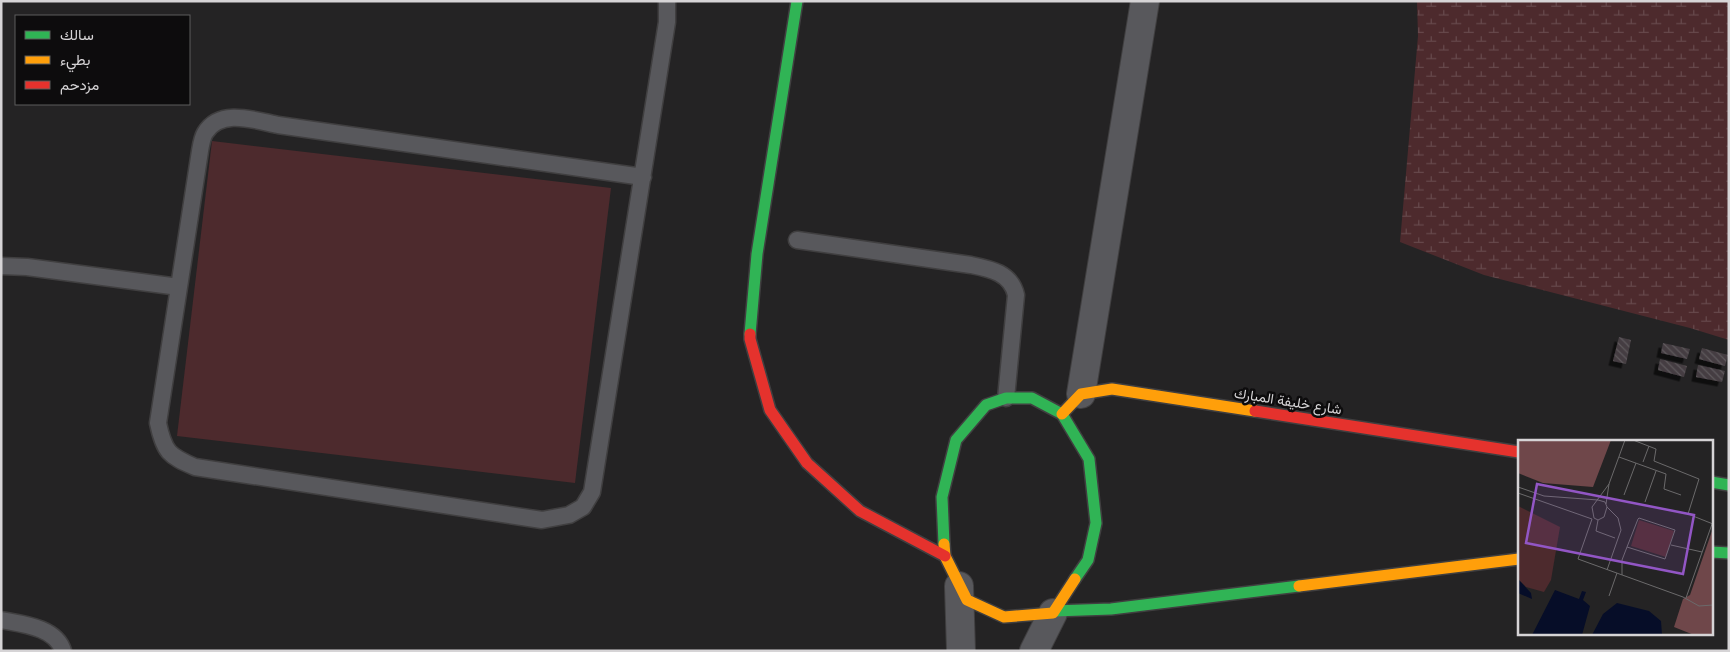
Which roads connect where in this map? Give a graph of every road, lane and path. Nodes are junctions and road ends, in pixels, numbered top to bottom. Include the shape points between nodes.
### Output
1 (667, 1) edge
2 (797, 1) edge
3 (1145, 1) edge
4 (643, 177) junction
5 (797, 240) dead end
6 (1, 266) edge
7 (179, 286) junction
8 (1080, 394) junction
9 (1006, 398) junction
10 (1062, 414) junction
11 (1518, 452) edge
12 (1712, 482) edge
13 (1729, 485) edge
14 (1712, 552) edge
15 (1729, 553) edge
16 (945, 556) junction
17 (1518, 559) edge
18 (959, 586) junction
19 (1054, 612) junction
20 (1, 620) edge
21 (63, 651) edge
22 (961, 651) edge
23 (1034, 651) edge

1 - 4 lane via 667,22
2 - 16 street via 757,254 750,339 770,410 807,463 860,511
3 - 8 street
4 - 7 lane via 229,117 214,122 204,134
4 - 7 lane via 592,492 583,507 568,515 542,520 196,467 176,460 161,440 158,423
5 - 9 lane via 971,265 1006,276 1016,295
6 - 7 lane
8 - 10 street
8 - 11 street, شارع خليفة المبارك via 1112,389
9 - 10 street via 1032,398
9 - 16 street via 986,405 956,440 942,497
10 - 19 street via 1089,459 1096,523 1088,560
12 - 13 street
14 - 15 street
16 - 18 street
17 - 19 street via 1111,609
18 - 19 street via 967,600 1004,617
18 - 22 street
19 - 23 street
20 - 21 lane via 35,627 54,636

